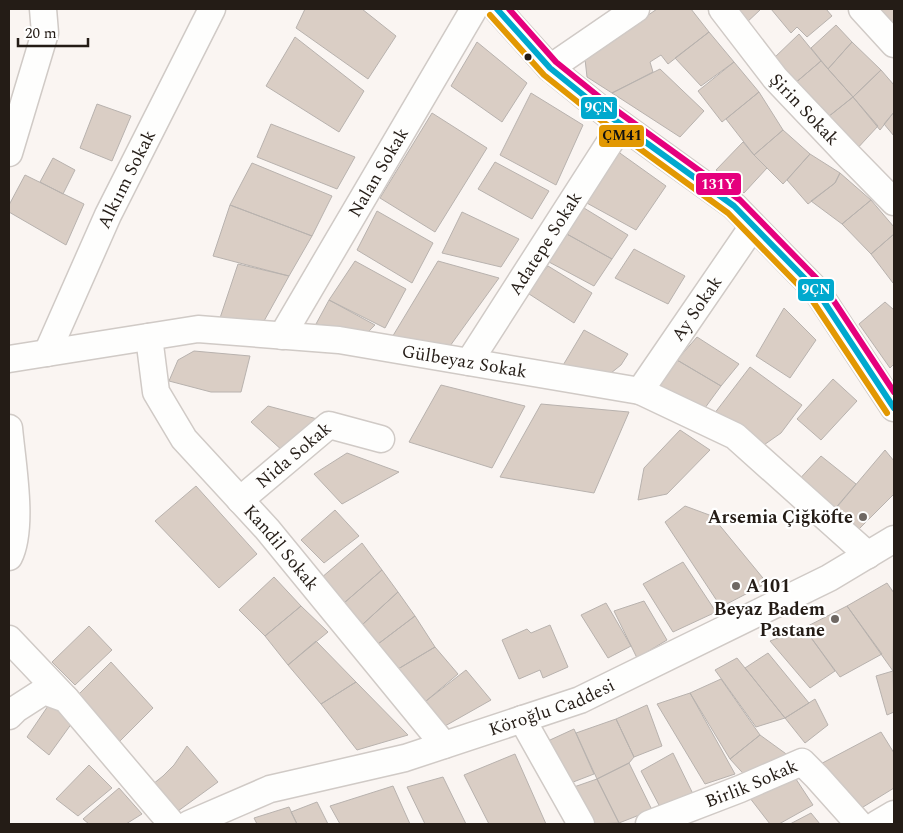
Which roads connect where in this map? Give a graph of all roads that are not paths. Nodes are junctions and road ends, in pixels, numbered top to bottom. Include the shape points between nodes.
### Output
1 (43, 9) edge
2 (212, 9) edge
3 (474, 9) edge
4 (497, 9) edge
5 (636, 9) edge
6 (722, 9) edge
7 (862, 9) edge
8 (894, 44) edge
9 (550, 68) junction
10 (621, 125) junction
11 (9, 153) edge
12 (894, 202) edge
13 (754, 226) junction
14 (282, 336) junction
15 (149, 337) junction
16 (47, 353) junction
17 (9, 359) edge
18 (469, 362) junction
19 (640, 391) junction
20 (894, 408) edge
21 (9, 428) edge
22 (381, 439) dead end
23 (240, 500) junction
24 (894, 539) edge
25 (868, 555) junction
26 (9, 557) edge
27 (9, 639) edge
28 (66, 699) junction
29 (9, 716) edge
30 (522, 719) junction
31 (444, 745) junction
32 (894, 814) edge
33 (235, 815) edge
34 (172, 824) edge
35 (189, 824) edge
36 (581, 824) edge
37 (649, 824) edge
38 (859, 824) edge
39 (877, 824) edge

1 - 11 street via 45,33
2 - 16 street, Alkıım Sokak via 108,216
3 - 14 street, Nalan Sokak
4 - 9 street
5 - 9 street
6 - 12 street, Şirin Sokak via 775,78
7 - 8 street
9 - 10 street
10 - 13 street via 734,206
10 - 18 street, Adatepe Sokak
13 - 19 street, Ay Sokak
13 - 20 street via 817,292
14 - 15 street, Gülbeyaz Sokak via 198,329
14 - 18 street, Gülbeyaz Sokak via 339,340
15 - 16 street, Gülbeyaz Sokak
15 - 23 street, Kandil Sokak via 156,392 184,438
16 - 17 street, Gülbeyaz Sokak
18 - 19 street, Gülbeyaz Sokak
19 - 25 street, Gülbeyaz Sokak via 735,436
21 - 26 street via 17,505 13,549
22 - 23 street, Nida Sokak via 329,425
23 - 31 street, Kandil Sokak
24 - 25 street, Köroğlu Caddesi
25 - 30 street, Köroğlu Caddesi via 828,578 580,700
27 - 28 street
28 - 29 street via 44,692
28 - 34 street
30 - 31 street, Köroğlu Caddesi
30 - 36 street
31 - 33 street, Köroğlu Caddesi via 405,758 270,788
32 - 39 street
33 - 35 street, Köroğlu Caddesi
37 - 38 street, Birlik Sokak via 802,762

